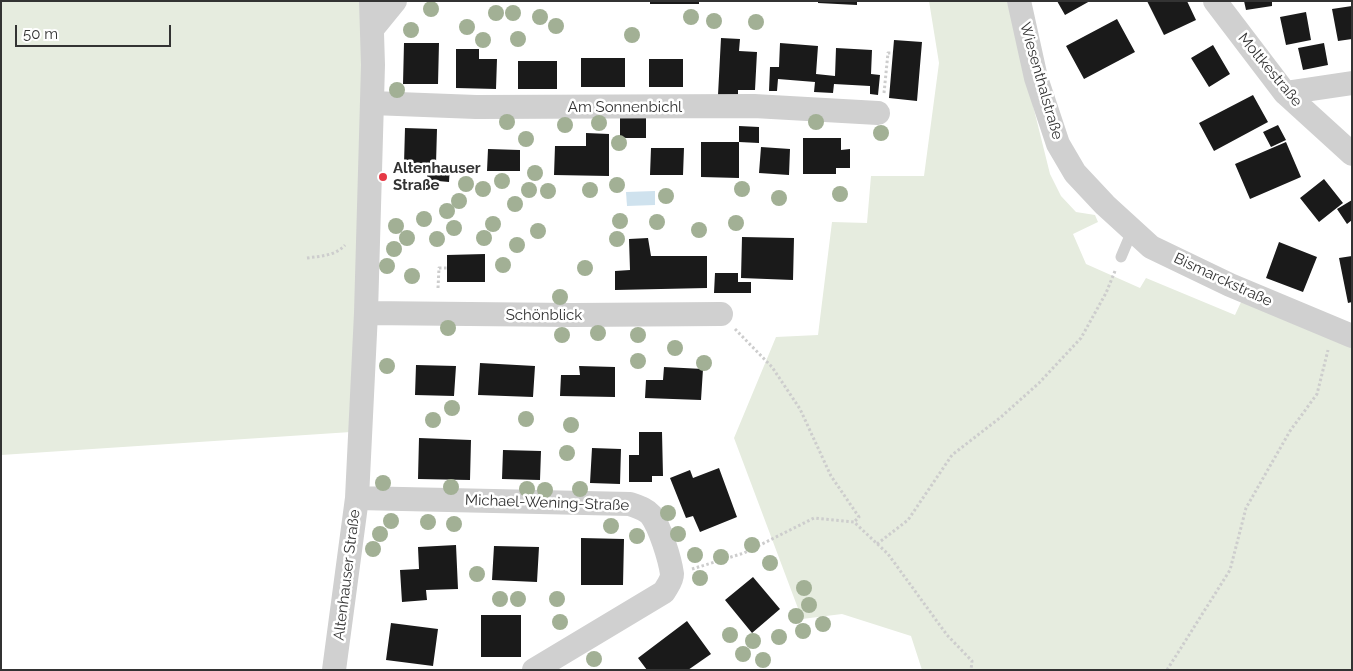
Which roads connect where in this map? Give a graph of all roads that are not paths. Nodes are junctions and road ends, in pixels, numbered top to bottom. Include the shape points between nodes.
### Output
1 (372, 1) edge
2 (395, 1) edge
3 (1019, 1) edge
4 (1215, 1) edge
5 (372, 28) junction
6 (1352, 83) edge
7 (1285, 93) junction
8 (372, 103) junction
9 (878, 113) road end
10 (1352, 154) edge
11 (1105, 205) joint
12 (1132, 231) junction
13 (1121, 256) road end
14 (366, 313) junction
15 (721, 314) road end
16 (1343, 333) edge
17 (357, 498) junction
18 (334, 670) edge
19 (534, 670) edge

1 - 5 street, Altenhauser Straße
2 - 5 street
3 - 11 street, Wiesenthalstraße via 1036,78 1058,144 1075,173
4 - 7 street, Moltkestraße
5 - 8 street, Altenhauser Straße
6 - 7 street
7 - 10 street, Moltkestraße
8 - 9 street, Am Sonnenbichl via 485,107 762,106
8 - 14 street, Altenhauser Straße
11 - 12 street, Bismarckstraße
12 - 13 lane
12 - 16 street, Bismarckstraße via 1152,247 1230,285
14 - 15 street, Schönblick
14 - 17 street, Altenhauser Straße
17 - 18 street, Altenhauser Straße
17 - 19 street, Michael-Wening-Straße via 630,504 651,515 672,575 664,592

